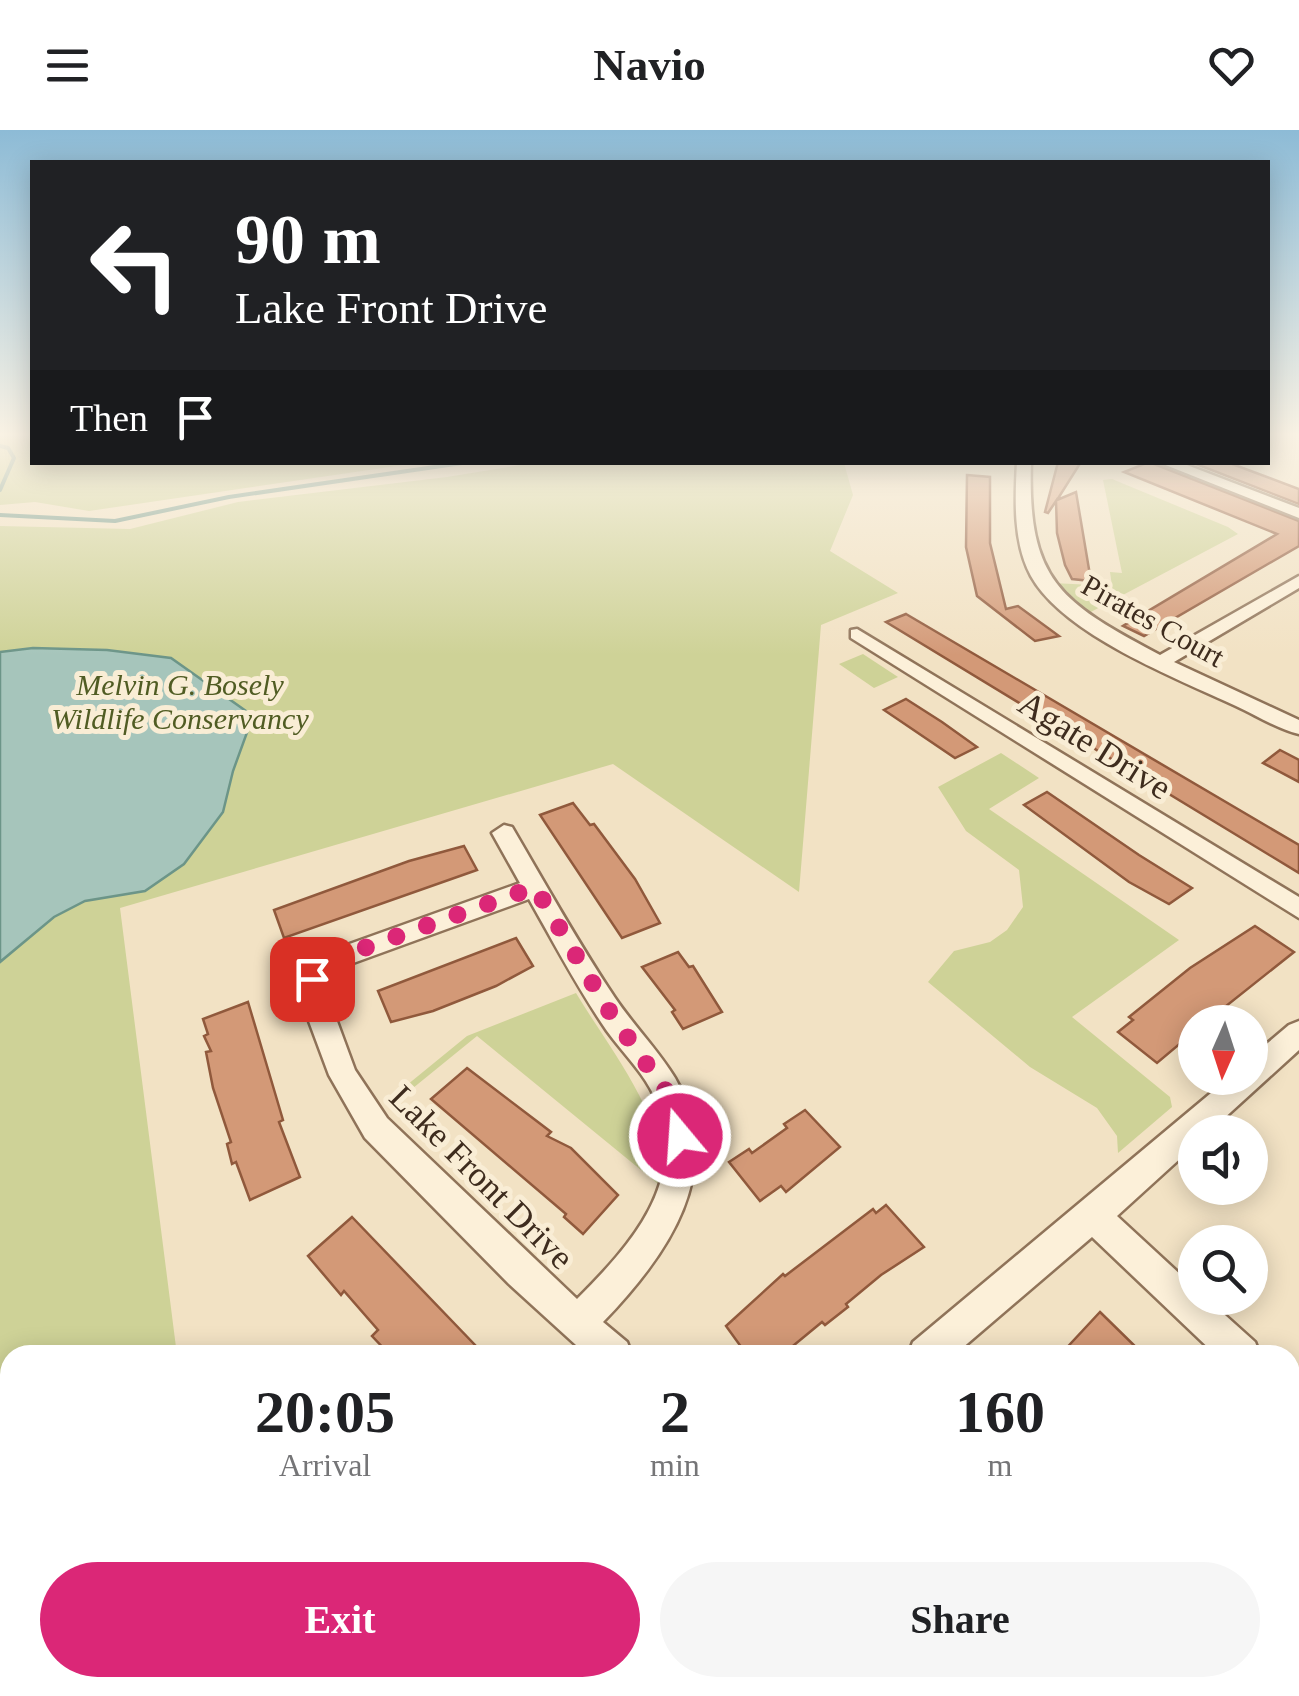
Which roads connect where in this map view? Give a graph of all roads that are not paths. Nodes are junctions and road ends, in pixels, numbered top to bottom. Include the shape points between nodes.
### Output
1 (1027, 508) edge
2 (1299, 581) edge
3 (1290, 594) edge
4 (857, 634) dead end
5 (1163, 661) junction
6 (1299, 728) edge
7 (504, 833) dead end
8 (535, 887) junction
9 (1299, 909) edge
10 (1299, 1032) edge
11 (1268, 1060) edge
12 (1229, 1095) edge
13 (1093, 1216) junction
14 (580, 1321) junction
15 (604, 1345) edge
16 (938, 1345) edge
17 (1231, 1345) edge

1 - 5 street, Pirates Court via 1042,581 1085,620
2 - 3 street
3 - 5 street
4 - 9 street, Agate Drive
5 - 6 street, Pirates Court
7 - 8 street
8 - 14 street via 670,1097 680,1136 672,1207 650,1245
8 - 14 street, Lake Front Drive via 325,962 312,979 351,1092 376,1128
10 - 11 street
12 - 13 street
13 - 16 street
13 - 17 street
14 - 15 street, Lake Front Drive

